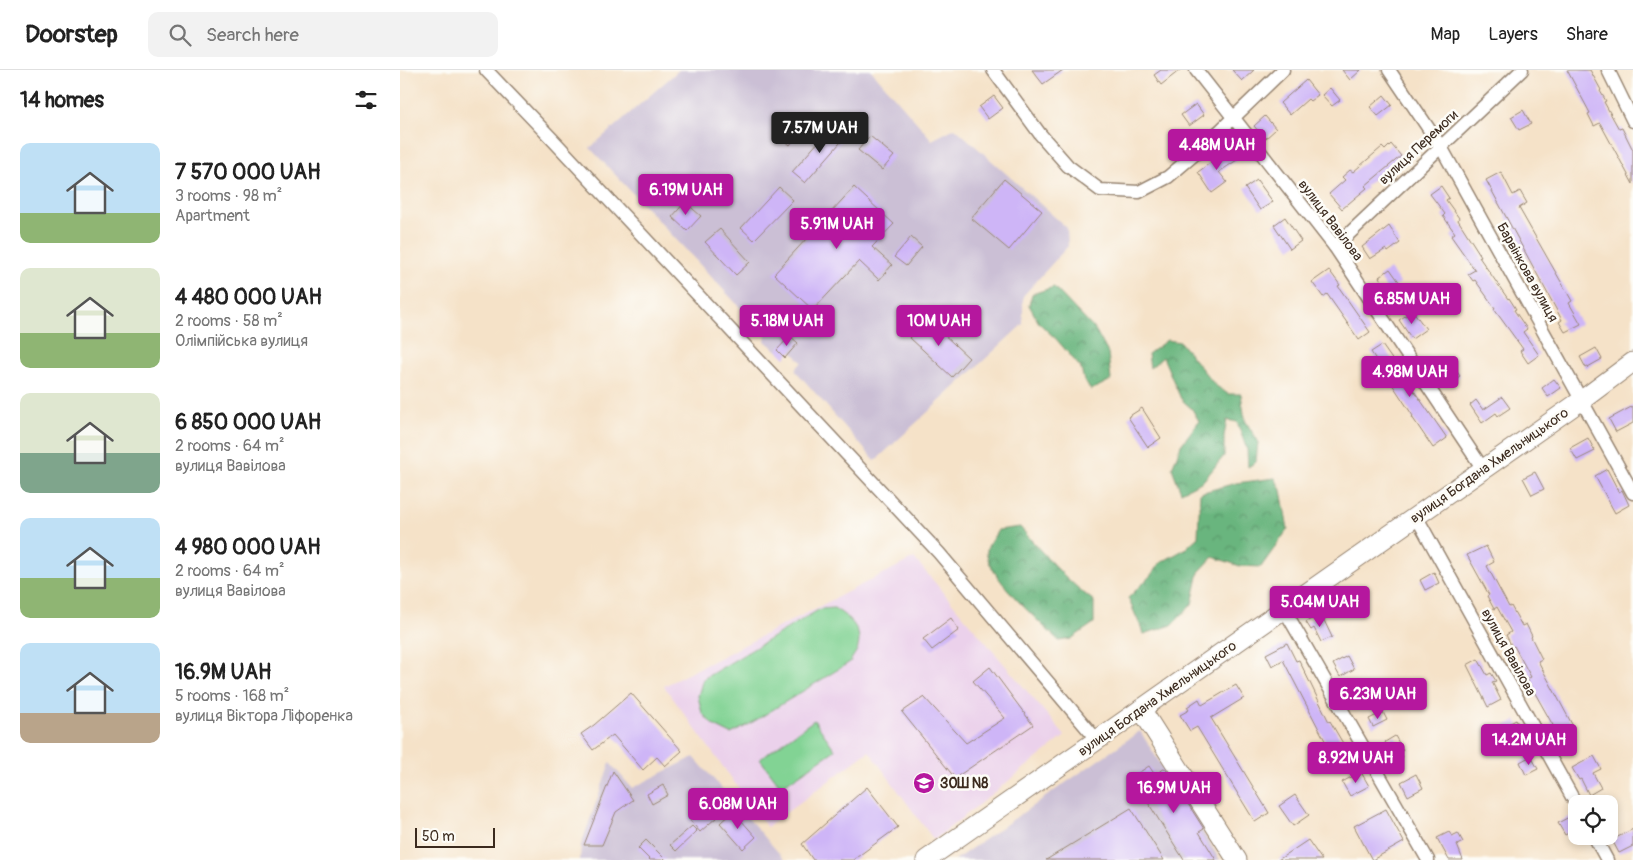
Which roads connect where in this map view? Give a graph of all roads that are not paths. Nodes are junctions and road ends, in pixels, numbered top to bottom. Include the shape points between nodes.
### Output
1 (486, 70) edge
2 (993, 70) edge
3 (1196, 70) edge
4 (1283, 70) edge
5 (1389, 70) edge
6 (1522, 70) edge
7 (1608, 70) edge
8 (1233, 118) junction
9 (1633, 121) edge
10 (1441, 147) junction
11 (1335, 247) junction
12 (1633, 362) edge
13 (1582, 400) junction
14 (1483, 469) junction
15 (1633, 492) edge
16 (1416, 516) junction
17 (1284, 608) junction
18 (1141, 709) junction
19 (1098, 740) junction
20 (1571, 795) edge
21 (1599, 845) edge
22 (926, 860) edge
23 (1237, 860) edge
24 (1428, 860) edge
25 (1607, 860) edge

1 - 19 street via 932,546
2 - 8 street via 1068,166 1100,190 1139,192 1168,177
3 - 8 street, вулиця Вавілова
4 - 8 street
5 - 10 street, Барвінкова вулиця
6 - 10 street, вулиця Перемоги
7 - 9 street
8 - 11 street, вулиця Вавілова
10 - 11 street, вулиця Перемоги
10 - 13 street, Барвінкова вулиця
11 - 14 street, вулиця Вавілова
12 - 13 street, вулиця Богдана Хмельницького
13 - 14 street, вулиця Богдана Хмельницького
13 - 15 street, Барвінкова вулиця
14 - 16 street, вулиця Богдана Хмельницького
16 - 17 street, вулиця Богдана Хмельницького
16 - 20 street, вулиця Вавілова
17 - 18 street, вулиця Богдана Хмельницького
17 - 24 street
18 - 19 street, вулиця Богдана Хмельницького
18 - 23 street
19 - 22 street, вулиця Богдана Хмельницького
21 - 25 street

